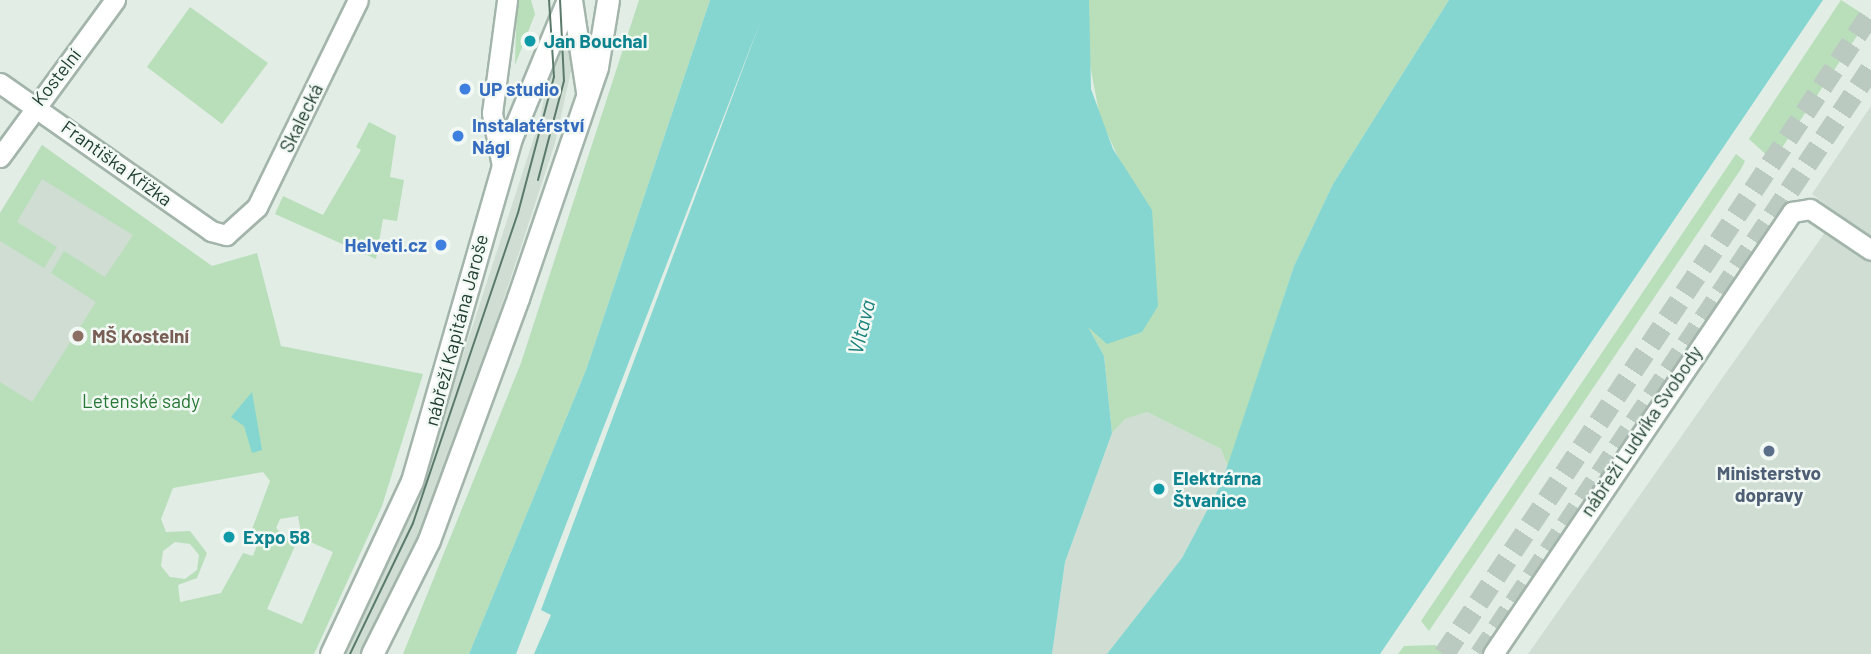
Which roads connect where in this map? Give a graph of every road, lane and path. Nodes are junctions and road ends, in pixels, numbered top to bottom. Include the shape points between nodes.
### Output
1 (115, 0) edge
2 (358, 0) edge
3 (507, 0) edge
4 (570, 0) edge
5 (608, 0) edge
6 (0, 83) edge
7 (586, 100) junction
8 (33, 107) junction
9 (0, 157) edge
10 (502, 166) junction
11 (235, 230) joint
12 (1871, 250) edge
13 (331, 654) edge
14 (374, 654) edge
15 (1493, 654) edge

1 - 8 street, Kostelní
2 - 11 street, Skalecká via 257,208
3 - 10 street via 492,113
4 - 7 street via 585,52
4 - 10 main road, nábřeží Kapitána Jaroše
5 - 7 main road, nábřeží Kapitána Jaroše
6 - 8 street, Františka Křížka
7 - 14 main road, nábřeží Kapitána Jaroše via 439,514
8 - 9 street, Kostelní
8 - 11 street, Františka Křížka via 216,234
10 - 13 main road, nábřeží Kapitána Jaroše via 430,428 380,561
12 - 15 street, nábřeží Ludvíka Svobody via 1810,209 1792,212

